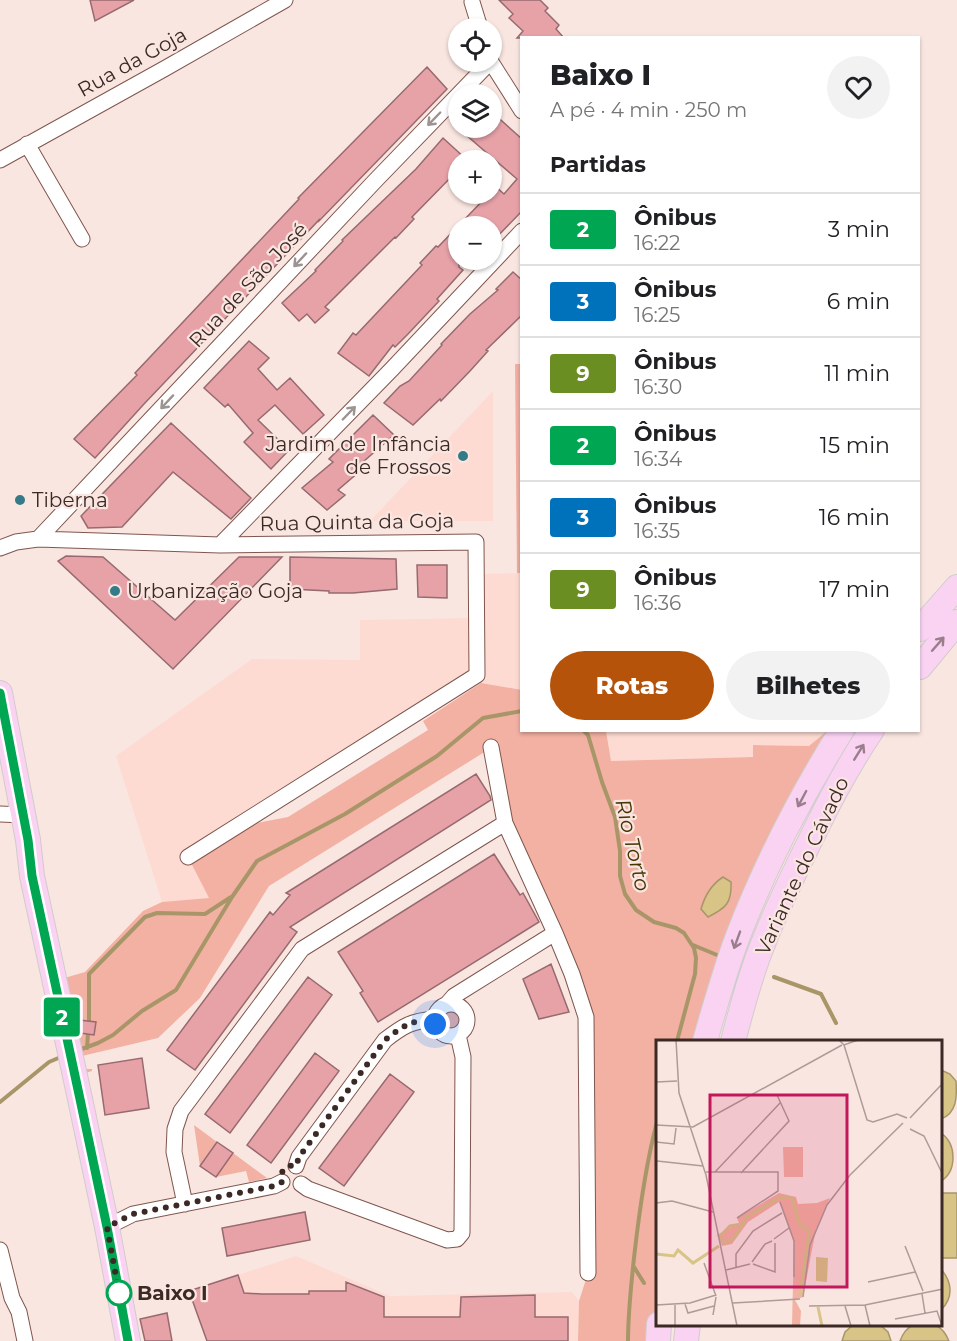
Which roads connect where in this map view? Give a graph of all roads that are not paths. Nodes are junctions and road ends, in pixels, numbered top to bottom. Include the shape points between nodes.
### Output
1 (285, 0) edge
2 (472, 2) dead end
3 (477, 18) edge
4 (480, 72) edge
5 (497, 72) edge
6 (520, 108) edge
7 (27, 144) junction
8 (0, 160) edge
9 (520, 233) edge
10 (82, 239) dead end
11 (38, 539) junction
12 (0, 540) edge
13 (16, 542) junction
14 (220, 545) junction
15 (0, 548) edge
16 (957, 587) edge
17 (957, 622) edge
18 (920, 629) edge
19 (920, 667) edge
20 (0, 693) edge
21 (841, 732) edge
22 (871, 732) edge
23 (491, 747) dead end
24 (12, 815) edge
25 (505, 823) junction
26 (188, 857) dead end
27 (555, 933) junction
28 (447, 1004) junction
29 (435, 1019) junction
30 (458, 1035) junction
31 (705, 1040) edge
32 (733, 1040) edge
33 (296, 1166) junction
34 (282, 1182) junction
35 (301, 1184) junction
36 (185, 1204) junction
37 (105, 1219) junction
38 (0, 1250) edge
39 (588, 1273) dead end
40 (659, 1326) edge
41 (688, 1326) edge
42 (25, 1341) edge
43 (128, 1341) edge
44 (658, 1341) edge
45 (686, 1341) edge

1 - 7 street, Rua da Goja
2 - 3 street
4 -> 11 street, Rua de São José
5 - 6 street
7 - 8 street, Rua da Goja
7 - 10 street
14 -> 9 street
11 - 13 street, Rua Quinta da Goja
11 - 14 street, Rua Quinta da Goja
12 - 13 street, Rua Quinta da Goja
13 - 15 street, Rua Quinta da Goja
14 - 26 street, Rua Quinta da Goja via 476,542 477,675
16 - 18 main road
19 -> 17 main road
20 - 24 main road
21 -> 31 main road, Variante do Cávado via 799,804 759,886 735,944
32 -> 22 main road, Variante do Cávado via 762,946 783,897 832,798
23 - 25 street
24 - 37 main road via 32,876
25 - 27 street
25 - 36 street via 302,949 181,1111 174,1152
27 - 28 street
27 - 39 street via 586,1017
28 - 29 street
28 - 30 street via 465,1012 467,1022
29 - 30 street via 437,1029 444,1035
29 - 33 street via 404,1026 385,1040
30 - 35 street via 463,1057 462,1233 457,1239 447,1240
33 - 34 street via 283,1169
33 - 35 street via 303,1174
34 - 35 street via 291,1188
34 - 36 street
36 - 37 street
37 - 43 main road
38 - 42 street
40 - 44 main road
41 - 45 main road

